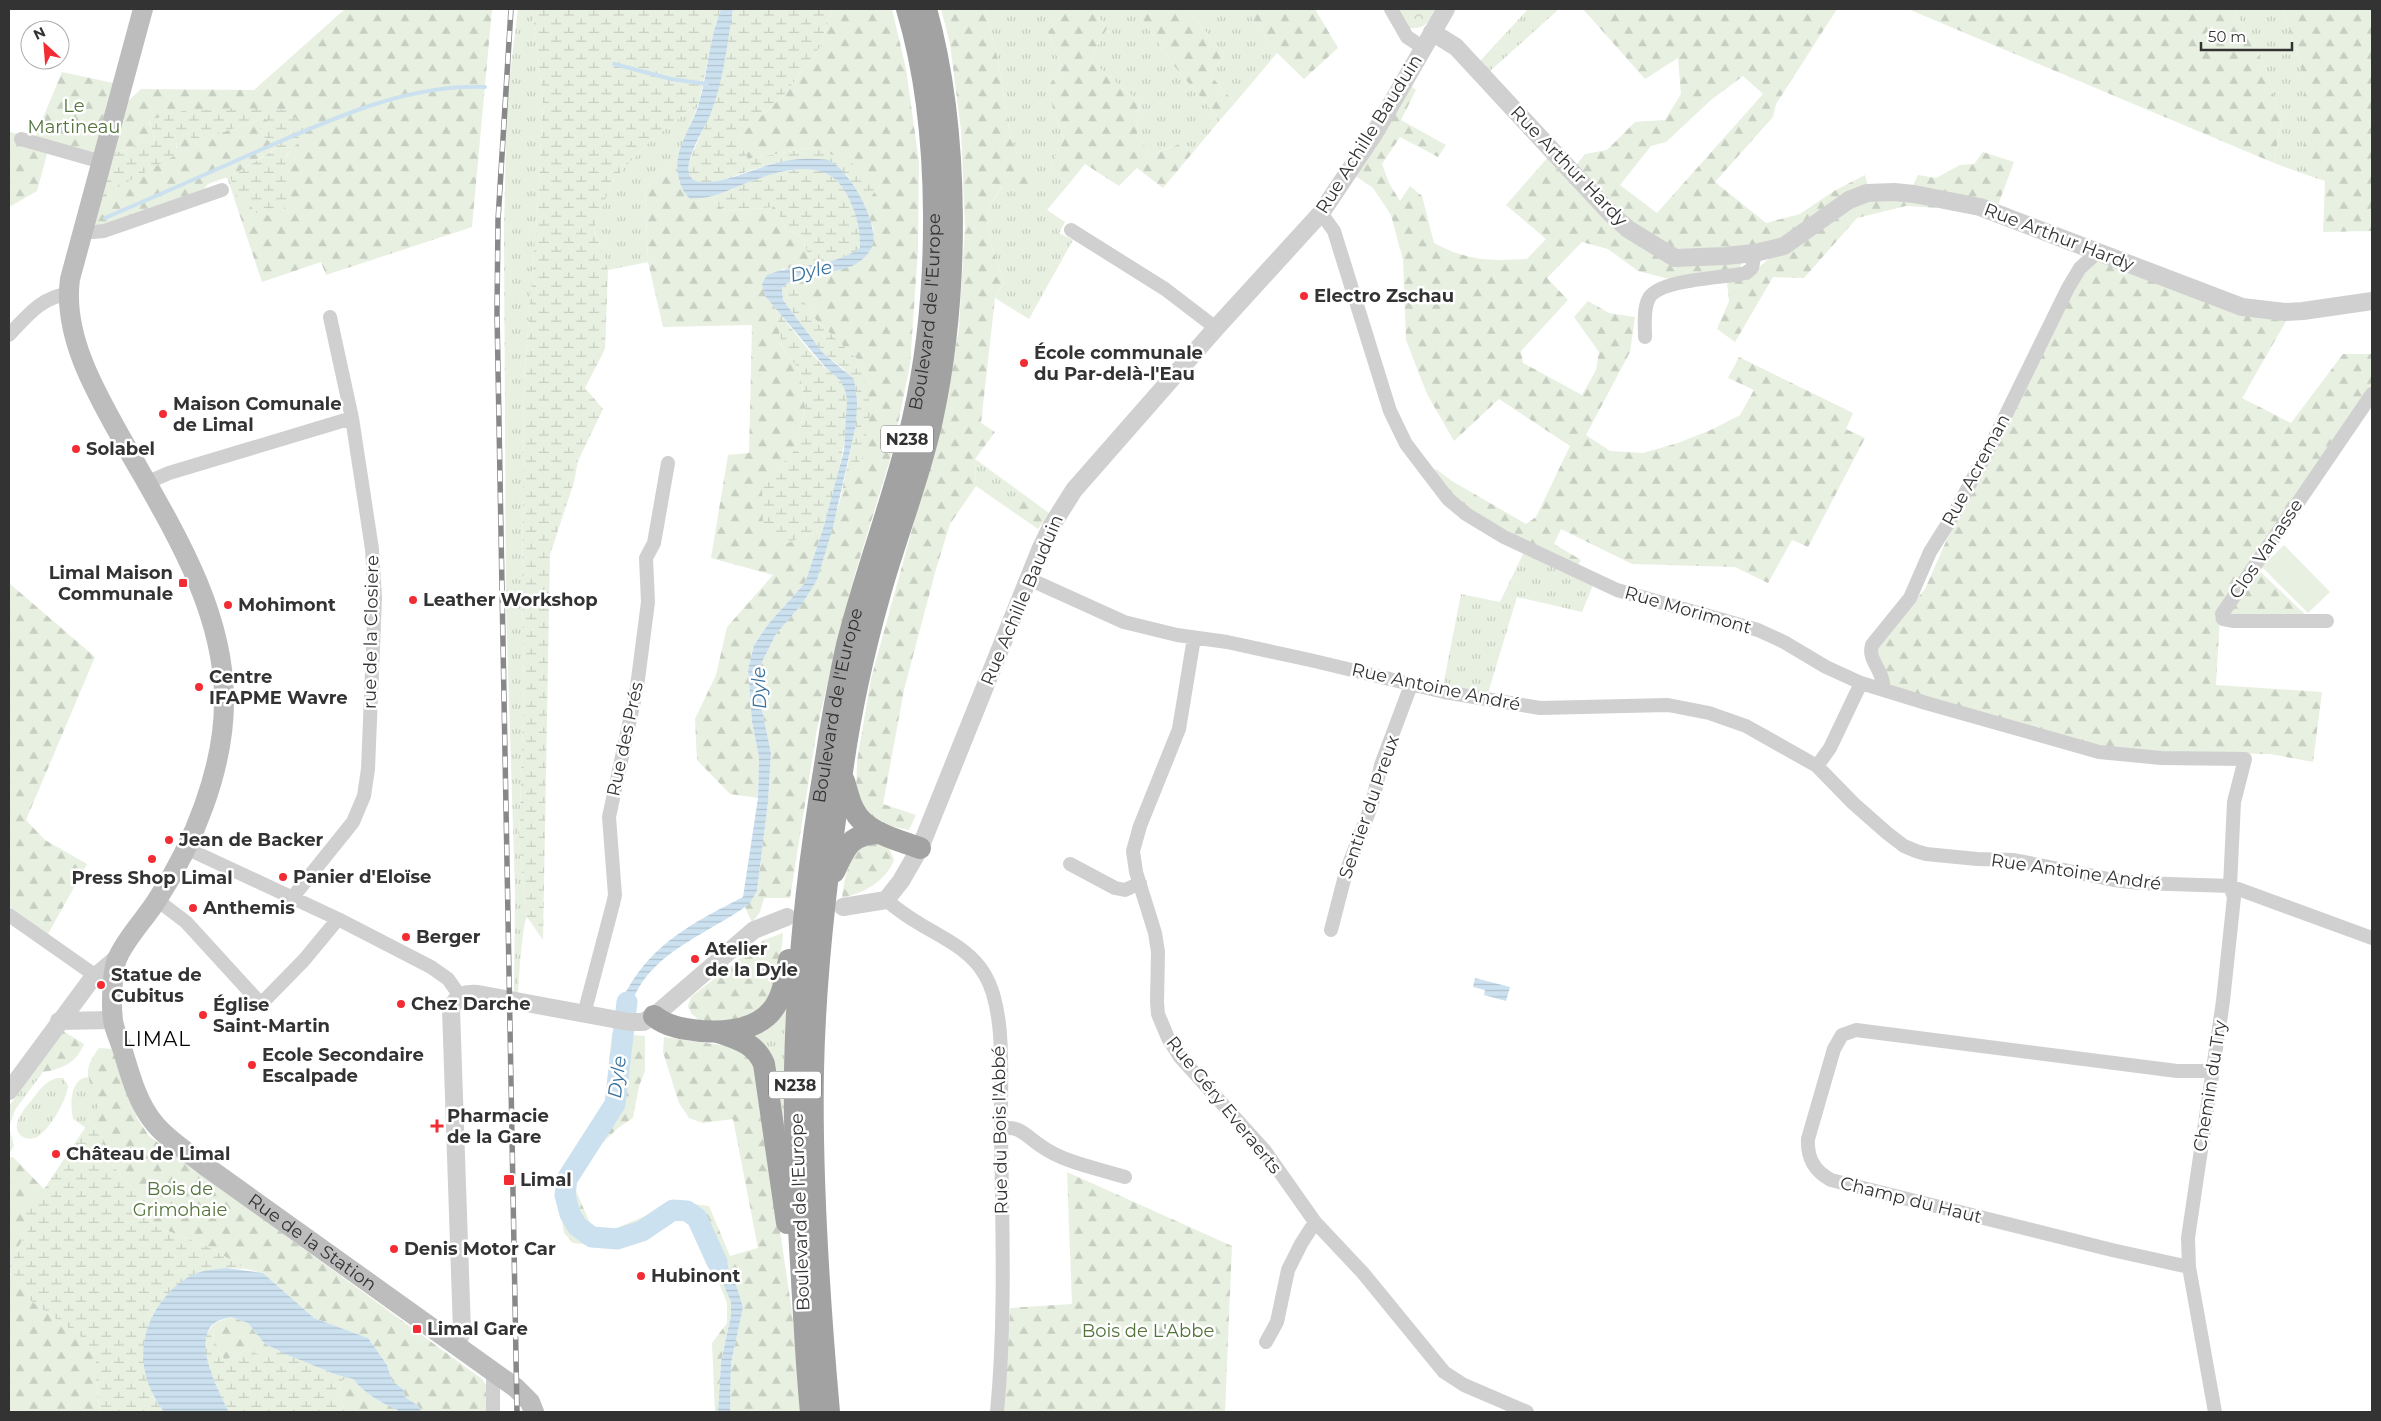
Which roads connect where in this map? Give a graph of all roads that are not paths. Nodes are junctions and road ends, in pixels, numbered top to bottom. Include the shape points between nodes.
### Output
1 (143, 9) edge
2 (907, 9) edge
3 (926, 9) edge
4 (1391, 9) edge
5 (1446, 9) edge
6 (1432, 32) junction
7 (1424, 48) junction
8 (21, 139) dead end
9 (102, 162) junction
10 (222, 190) dead end
11 (1321, 213) junction
12 (83, 229) junction
13 (1071, 230) dead end
14 (2099, 251) junction
15 (1755, 253) junction
16 (68, 294) junction
17 (2372, 301) edge
18 (330, 317) dead end
19 (1216, 328) junction
20 (9, 335) edge
21 (1645, 337) dead end
22 (2372, 394) edge
23 (352, 418) junction
24 (668, 463) dead end
25 (146, 483) junction
26 (1029, 580) junction
27 (2327, 621) dead end
28 (1194, 638) junction
29 (1860, 683) junction
30 (1411, 685) junction
31 (1883, 689) junction
32 (2245, 759) joint
33 (1817, 766) junction
34 (842, 772) junction
35 (880, 833) junction
36 (920, 848) junction
37 (188, 849) junction
38 (1070, 864) dead end
39 (1140, 883) junction
40 (2230, 886) junction
41 (827, 889) junction
42 (292, 898) junction
43 (157, 900) junction
44 (886, 900) junction
45 (842, 907) dead end
46 (9, 915) edge
47 (787, 917) dead end
48 (338, 919) junction
49 (1332, 930) dead end
50 (803, 933) junction
51 (2372, 938) edge
52 (117, 958) junction
53 (96, 976) junction
54 (460, 996) junction
55 (584, 1014) junction
56 (654, 1016) junction
57 (113, 1020) junction
58 (55, 1027) junction
59 (718, 1032) junction
60 (2212, 1071) junction
61 (9, 1091) edge
62 (1001, 1129) junction
63 (1125, 1177) dead end
64 (1315, 1222) junction
65 (800, 1238) junction
66 (2189, 1267) junction
67 (1266, 1342) dead end
68 (457, 1346) junction
69 (495, 1373) junction
70 (493, 1412) edge
71 (534, 1412) edge
72 (811, 1412) edge
73 (829, 1412) edge
74 (997, 1412) edge
75 (1527, 1412) edge
76 (2215, 1412) edge

1 - 9 main road
2 - 50 highway, Boulevard de l'Europe / N238 via 925,92 932,172 933,232 925,351 900,469 847,648 824,767
3 - 34 highway, Boulevard de l'Europe / N238 via 942,87 950,170 952,234 943,353 920,466 879,595 865,652
4 - 7 street via 1407,36
5 - 6 street, Rue Achille Bauduin
6 - 7 street, Rue Achille Bauduin
6 - 15 street, Rue Arthur Hardy via 1456,47 1628,229 1675,258
7 - 11 street, Rue Achille Bauduin via 1374,134
8 - 9 street
9 - 12 main road
10 - 12 street via 104,231
11 - 19 street, Rue Achille Bauduin
11 - 29 street, Rue Morimont via 1334,231 1400,434 1415,458 1456,506 1504,537 1617,590 1758,630
12 - 16 main road
13 - 19 street via 1165,289
14 - 15 street, Rue Arthur Hardy via 1980,207 1894,192 1867,193 1849,200 1784,246
14 - 17 street, Rue Arthur Hardy via 2242,307 2285,312
14 - 31 street, Rue Acreman via 2080,268 2068,288 1995,437 1930,552 1910,598 1872,645 1872,658 1883,678
15 - 21 street via 1753,265 1746,273 1674,284 1656,291 1647,304
16 - 20 street via 54,295 38,304
16 - 25 main road via 73,336 103,404
18 - 23 street, rue de la Closiere
19 - 26 street, Rue Achille Bauduin via 1074,490 1052,525
22 - 27 street, Clos Vanasse via 2222,614 2223,619 2234,620
23 - 25 street
23 - 42 street, rue de la Closiere via 374,578 368,769 364,796 353,822
24 - 55 street, Rue des Prés via 654,543 646,558 648,602 637,687 609,817 615,895
25 - 37 main road via 206,602 221,654 222,732 202,814
26 - 28 street via 1124,622
26 - 36 street, Rue Achille Bauduin
28 - 30 street, Rue Antoine André via 1310,660
28 - 39 street, Rue Géry Everaerts via 1180,729 1136,837 1134,864
29 - 31 street, Rue Morimont
29 - 33 street via 1830,748
30 - 33 street, Rue Antoine André via 1540,708 1640,704 1688,707 1746,726
30 - 49 street, Sentier du Preux via 1346,872
31 - 32 street, Rue Morimont via 2099,752 2161,758
32 - 40 street, Chemin du Try via 2234,802
33 - 40 street, Rue Antoine André via 1887,833 1904,846 1926,854 2014,860 2140,883
34 - 35 highway via 854,811
34 - 41 highway, Boulevard de l'Europe / N238
35 - 36 highway
35 - 41 highway via 863,834 850,843
36 - 44 street, Rue Achille Bauduin
37 - 42 street
37 - 43 main road
38 - 39 street via 1115,888 1125,890
39 - 64 street, Rue Géry Everaerts via 1156,933 1156,1002 1168,1038 1180,1057 1265,1151
40 - 51 street, Rue Antoine André
40 - 60 street, Chemin du Try via 2234,897
41 - 73 highway, Boulevard de l'Europe / N238 via 813,1070 814,1161
42 - 48 street
43 - 48 street via 186,922 261,1004
43 - 52 main road
44 - 45 street
44 - 62 street, Rue du Bois l'Abbé via 964,951 987,977 996,1008 1002,1082
46 - 53 street
47 - 56 street via 754,930
48 - 54 street via 431,967 448,979
50 - 59 highway via 790,955 778,1003 755,1024
50 - 65 highway, Boulevard de l'Europe / N238 via 795,1071
52 - 53 street
52 - 57 main road
53 - 58 street
54 - 55 street via 478,994
54 - 68 street via 451,1009 462,1331
55 - 56 street via 643,1022
56 - 59 highway via 665,1025
57 - 58 street
57 - 68 main road, Rue de la Station via 135,1089 155,1125 204,1165
58 - 61 street
59 - 65 highway via 750,1045 764,1064 787,1223
60 - 66 street, Chemin du Try via 2188,1238
60 - 66 street, Champ du Haut via 2177,1071 1856,1030 1842,1035 1834,1049 1808,1139 1807,1150 1814,1167 1831,1180
62 - 63 street via 1009,1126 1019,1129 1055,1155
62 - 74 street, Rue du Bois l'Abbé via 1002,1247
64 - 67 street via 1288,1270 1277,1322
64 - 75 street, Rue Géry Everaerts via 1354,1263 1449,1376
65 - 72 highway, Boulevard de l'Europe / N238
66 - 76 street, Chemin du Try
68 - 69 main road, Rue de la Station
69 - 70 street
69 - 71 main road, Rue de la Station via 523,1393

